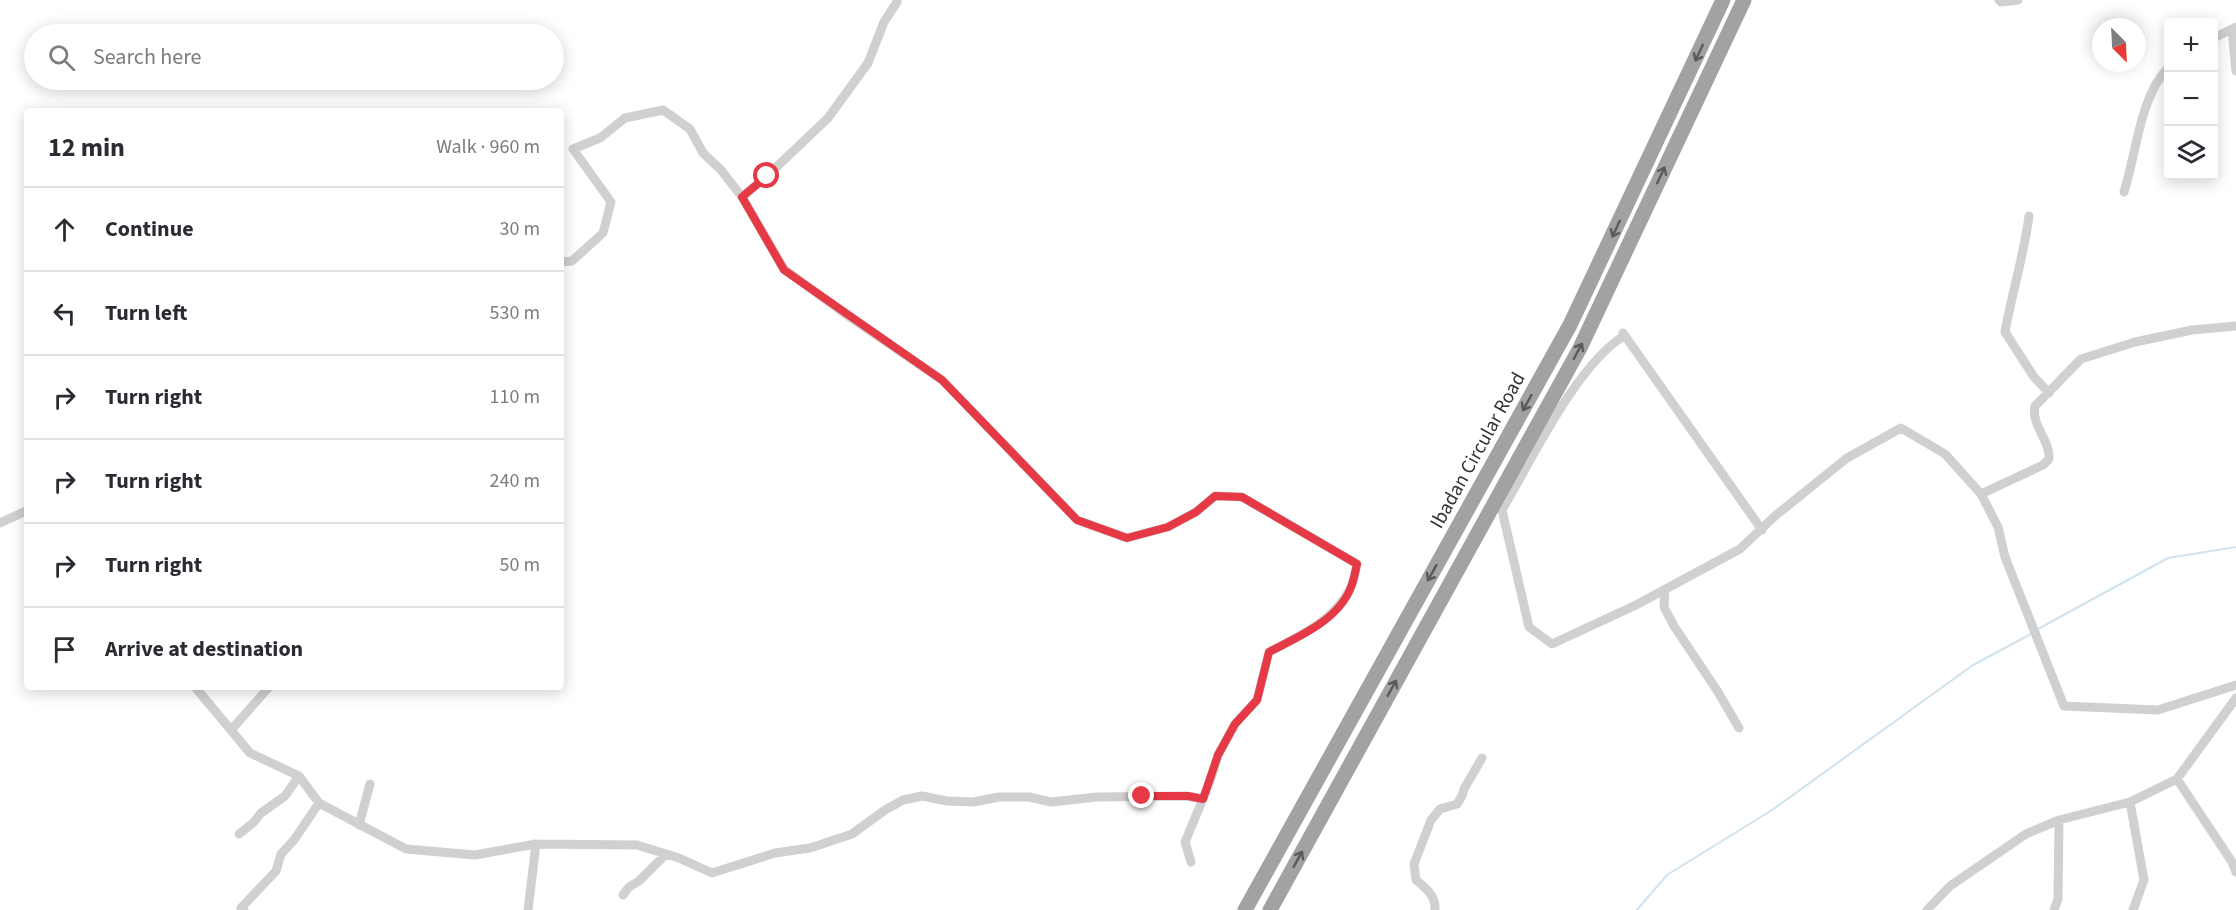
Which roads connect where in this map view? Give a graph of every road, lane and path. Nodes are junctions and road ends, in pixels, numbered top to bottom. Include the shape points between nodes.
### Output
1 (897, 0) edge
2 (1723, 0) edge
3 (1744, 0) edge
4 (1999, 0) edge
5 (2018, 0) edge
6 (2234, 28) edge
7 (2218, 36) edge
8 (2236, 71) edge
9 (2164, 72) edge
10 (2124, 192) dead end
11 (742, 197) junction
12 (2029, 216) dead end
13 (564, 262) edge
14 (2236, 326) edge
15 (2049, 393) junction
16 (1981, 494) junction
17 (24, 512) edge
18 (0, 523) edge
19 (1762, 530) junction
20 (1665, 589) junction
21 (2236, 685) edge
22 (198, 690) edge
23 (266, 690) edge
24 (2236, 698) edge
25 (1739, 728) dead end
26 (232, 729) junction
27 (1482, 758) dead end
28 (299, 776) junction
29 (2177, 779) junction
30 (370, 784) dead end
31 (1203, 799) junction
32 (2130, 802) junction
33 (319, 803) junction
34 (2059, 820) junction
35 (358, 825) junction
36 (239, 834) dead end
37 (536, 844) junction
38 (666, 854) junction
39 (1191, 862) dead end
40 (2236, 872) edge
41 (623, 895) dead end
42 (241, 909) edge
43 (528, 910) edge
44 (1245, 910) edge
45 (1270, 910) edge
46 (1435, 910) edge
47 (1927, 910) edge
48 (2054, 910) edge
49 (2133, 910) edge

1 - 11 street via 868,63 828,118
2 -> 44 highway, Ibadan Circular Road via 1570,325
45 -> 3 highway, Ibadan Circular Road via 1580,348
4 - 5 street
6 - 7 street
6 - 8 street
9 - 10 street via 2149,102
11 - 13 street via 703,153 690,129 663,110 624,118 600,138 573,149 611,202 603,233 572,261
11 - 31 street via 784,270 942,380 1077,520 1127,538 1168,527 1215,496 1242,497 1357,564 1351,589 1337,608 1315,628 1269,652 1257,700 1235,724 1218,755
12 - 15 street via 2005,332
14 - 15 street via 2192,330 2081,358
15 - 16 street via 2034,406 2033,413 2050,450 2049,459
16 - 19 street via 1945,454 1900,428 1847,458
16 - 21 street via 1998,527 2037,644 2064,706 2158,710
17 - 18 street
19 - 20 street via 1740,549
19 - 20 street via 1624,335 1587,370 1502,510 1529,627 1552,644
20 - 25 street via 1664,607 1674,626
22 - 26 street
23 - 26 street
24 - 29 street
26 - 28 street via 250,753
27 - 46 street via 1456,804 1440,809 1431,820 1414,864 1416,880 1430,892
28 - 33 street
28 - 36 street via 285,796
29 - 32 street
29 - 40 street
30 - 35 street
31 - 38 street via 1097,797 1052,802 999,797 973,802 922,796 903,800 852,834 810,849 775,853 712,873
31 - 39 street via 1185,842
32 - 34 street
32 - 49 street via 2144,880
33 - 35 street
33 - 42 street via 281,854 276,871
34 - 47 street via 2026,834 1950,886
34 - 48 street via 2058,899
35 - 37 street via 406,849 475,855
37 - 38 street via 637,845
37 - 43 street
38 - 41 street

